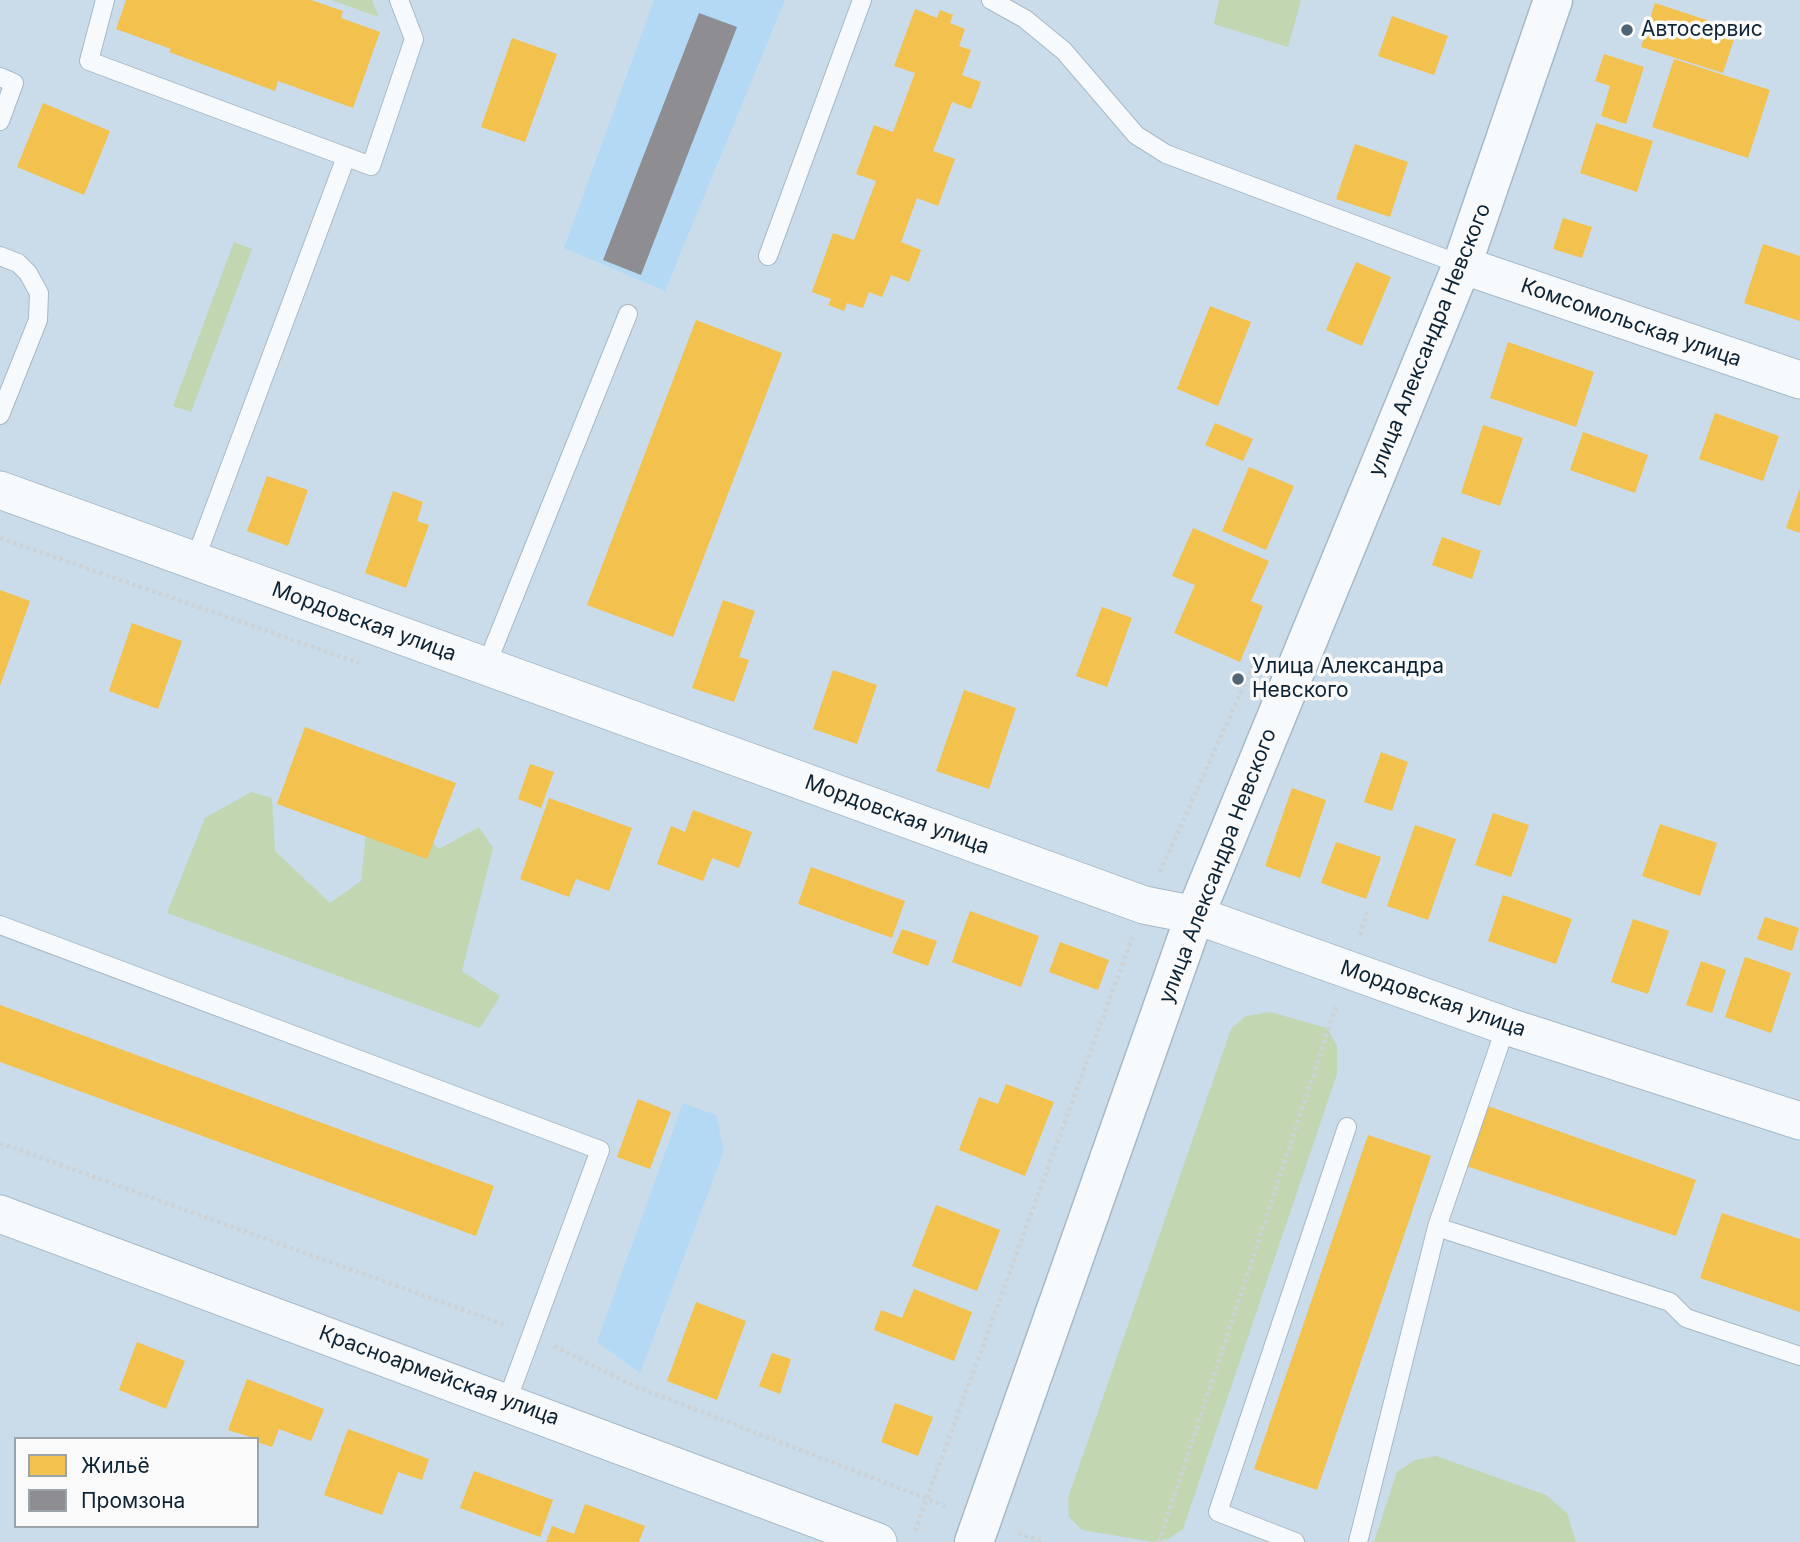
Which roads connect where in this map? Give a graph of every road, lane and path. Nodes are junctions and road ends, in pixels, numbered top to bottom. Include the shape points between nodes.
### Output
1 (105, 0) edge
2 (398, 0) edge
3 (862, 0) edge
4 (991, 0) edge
5 (1553, 0) edge
6 (0, 77) edge
7 (0, 121) edge
8 (346, 157) junction
9 (0, 256) edge
10 (768, 256) dead end
11 (1462, 265) junction
12 (628, 314) dead end
13 (1800, 380) edge
14 (0, 415) edge
15 (0, 489) edge
16 (195, 560) junction
17 (486, 666) junction
18 (1367, 912) dead end
19 (1195, 915) junction
20 (0, 925) edge
21 (1348, 970) junction
22 (1506, 1026) junction
23 (1800, 1121) edge
24 (1347, 1127) dead end
25 (0, 1214) edge
26 (1437, 1227) junction
27 (1800, 1356) edge
28 (507, 1401) junction
29 (878, 1542) edge
30 (974, 1542) edge
31 (1159, 1542) edge
32 (1295, 1542) edge
33 (1358, 1542) edge

1 - 8 lane via 89,61
2 - 8 lane via 414,39 371,166
3 - 10 lane
4 - 11 lane via 1025,19 1064,51 1136,135 1166,154
5 - 11 main road, улица Александра Невского
6 - 7 lane via 14,83
8 - 16 lane
9 - 14 lane via 18,263 39,293 38,320
11 - 13 street, Комсомольская улица
11 - 19 main road, улица Александра Невского
12 - 17 lane
15 - 16 street, Мордовская улица
16 - 17 street, Мордовская улица
17 - 19 street, Мордовская улица via 1144,905
18 - 21 path
19 - 21 street, Мордовская улица
19 - 30 main road, улица Александра Невского
20 - 28 lane via 600,1150
21 - 22 street, Мордовская улица
21 - 31 path
22 - 23 street, Мордовская улица
22 - 26 lane
24 - 32 lane via 1218,1512
25 - 28 street, Красноармейская улица
26 - 27 lane via 1670,1302 1686,1318
26 - 33 lane
28 - 29 street, Красноармейская улица

